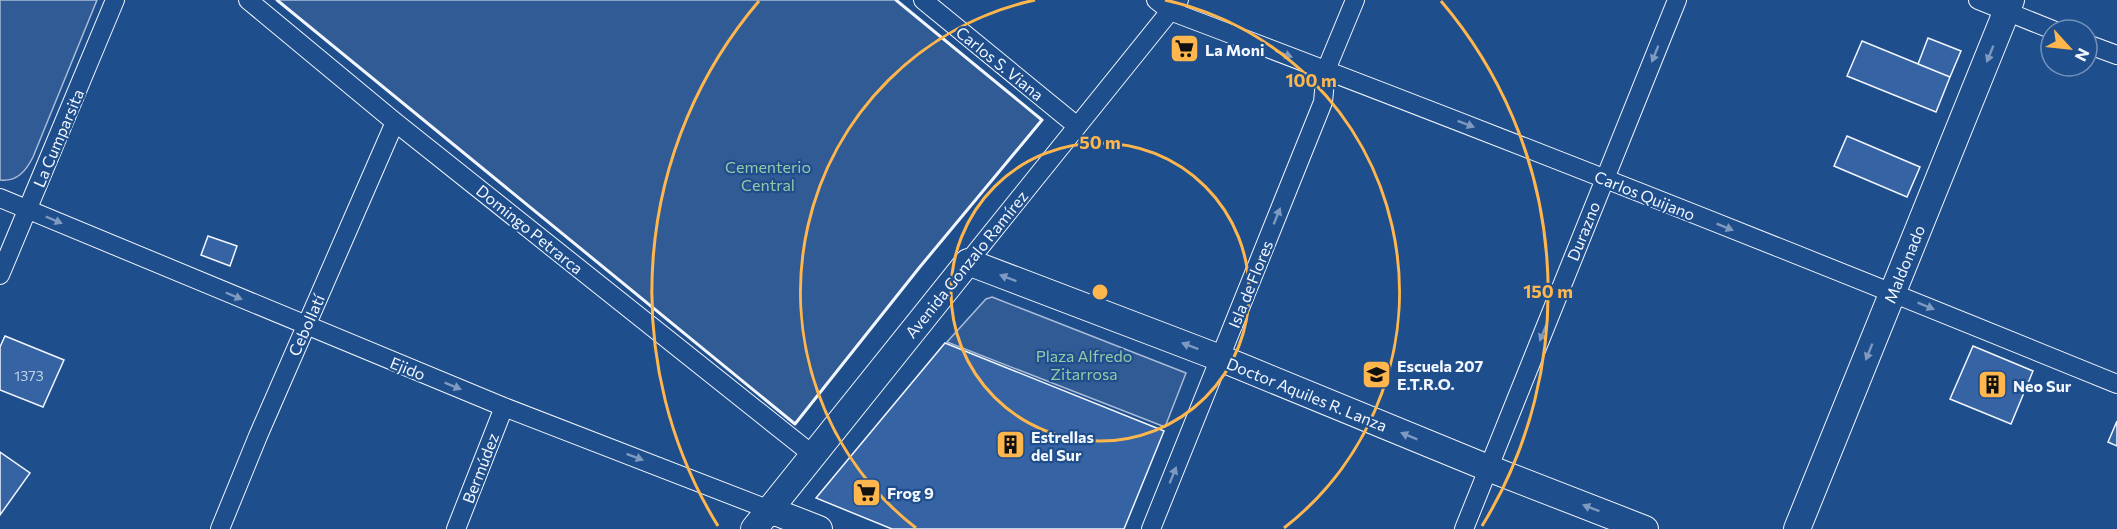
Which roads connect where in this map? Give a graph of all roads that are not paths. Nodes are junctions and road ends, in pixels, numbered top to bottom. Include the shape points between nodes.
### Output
1 (115, 0) edge
2 (248, 0) edge
3 (923, 0) edge
4 (1354, 0) edge
5 (1677, 0) edge
6 (1978, 0) edge
7 (1168, 4) edge
8 (2009, 6) edge
9 (2039, 22) edge
10 (2099, 48) edge
11 (2117, 55) edge
12 (1326, 70) junction
13 (395, 122) junction
14 (1077, 126) junction
15 (1604, 179) junction
16 (0, 198) edge
17 (28, 209) junction
18 (968, 262) junction
19 (0, 275) edge
20 (1893, 293) junction
21 (306, 326) junction
22 (1220, 358) junction
23 (2117, 384) edge
24 (504, 407) junction
25 (813, 455) junction
26 (1488, 468) junction
27 (762, 519) edge
28 (220, 529) edge
29 (456, 529) edge
30 (819, 529) edge
31 (1151, 529) edge
32 (1464, 529) edge
33 (1645, 529) edge
34 (1797, 529) edge

1 - 17 street, La Cumparsita
2 - 13 street, Domingo Petrarca
3 - 14 street, Carlos S. Viana
4 - 12 street, Isla de Flores
5 -> 15 street, Durazno
6 - 8 street
7 -> 12 street, Carlos Quijano
7 - 14 street, Avenida Gonzalo Ramírez
8 - 9 street
8 -> 20 street, Maldonado
10 - 11 street
12 -> 15 street, Carlos Quijano
22 -> 12 street, Isla de Flores via 1323,102
13 - 21 street, Cebollatí
13 - 25 street, Domingo Petrarca
14 - 18 street, Avenida Gonzalo Ramírez
15 -> 20 street, Carlos Quijano
15 -> 26 street, Durazno
16 - 17 street, Ejido
17 - 19 street, La Cumparsita
17 -> 21 street, Ejido
22 -> 18 street, Doctor Aquiles R. Lanza
18 - 25 street, Avenida Gonzalo Ramírez
20 -> 23 street, Carlos Quijano
20 -> 34 street, Maldonado
21 -> 24 street, Ejido
21 - 28 street, Cebollatí
26 -> 22 street, Doctor Aquiles R. Lanza
31 -> 22 street, Isla de Flores
24 -> 27 street, Ejido
24 - 29 street, Bermúdez
25 - 27 street, Avenida Gonzalo Ramírez
26 - 32 street, Durazno
33 -> 26 street, Doctor Aquiles R. Lanza
27 - 30 street, Ejido

